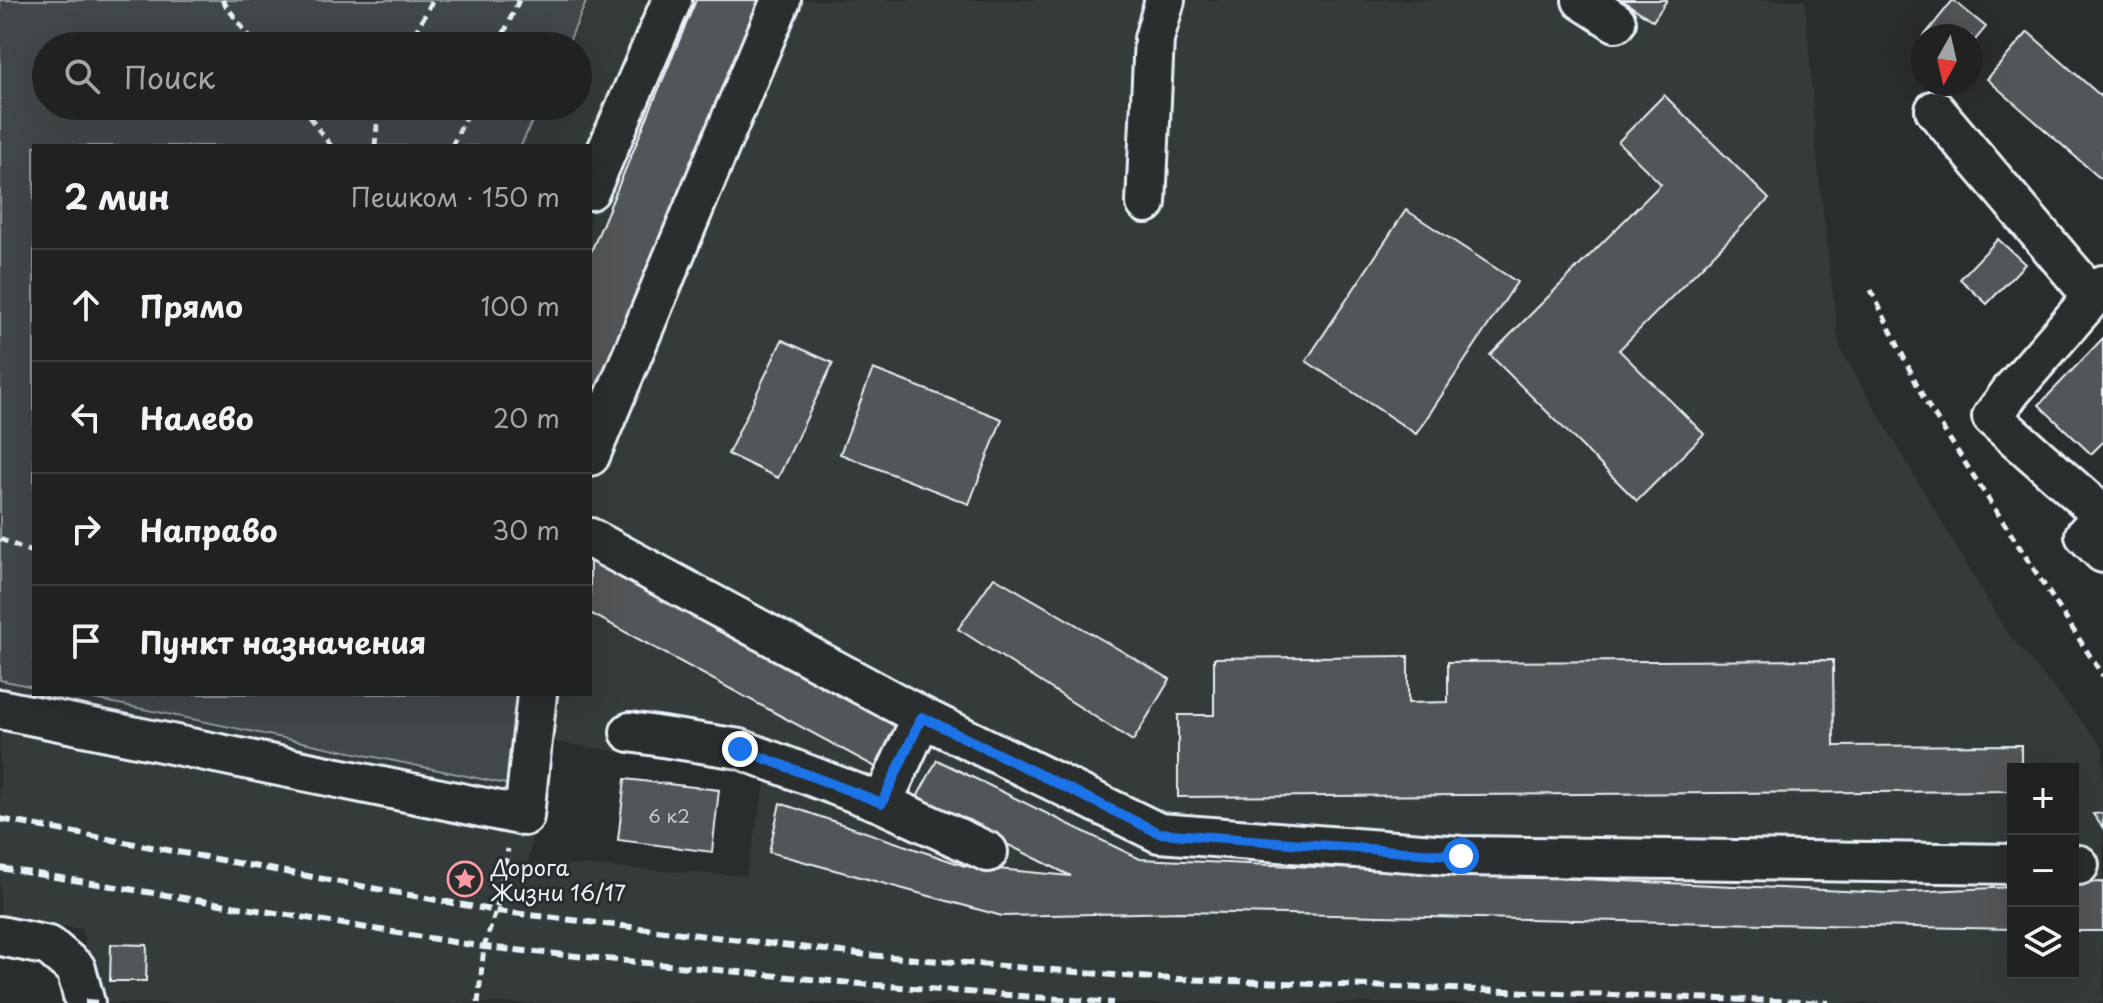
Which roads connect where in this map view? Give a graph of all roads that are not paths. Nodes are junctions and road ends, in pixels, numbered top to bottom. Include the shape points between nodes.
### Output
1 (672, 0) edge
2 (781, 0) edge
3 (1165, 0) edge
4 (1582, 0) edge
5 (1616, 22) dead end
6 (1935, 110) dead end
7 (592, 185) edge
8 (1146, 203) dead end
9 (2098, 291) edge
10 (592, 451) edge
11 (2103, 515) edge
12 (592, 539) edge
13 (2103, 553) edge
14 (537, 696) edge
15 (0, 709) edge
16 (922, 717) junction
17 (630, 732) dead end
18 (882, 803) junction
19 (988, 852) dead end
20 (2007, 864) edge
21 (0, 936) edge
22 (85, 1003) edge

1 - 7 lane
2 - 10 lane
3 - 8 lane via 1154,39
4 - 5 lane
6 - 9 lane
9 - 11 lane via 1992,417
11 - 13 lane via 2085,535
12 - 16 lane
14 - 15 lane via 524,816
16 - 18 lane
16 - 20 lane via 1159,833 1461,856
17 - 18 lane via 740,749
18 - 19 lane
21 - 22 lane via 49,946 76,969

